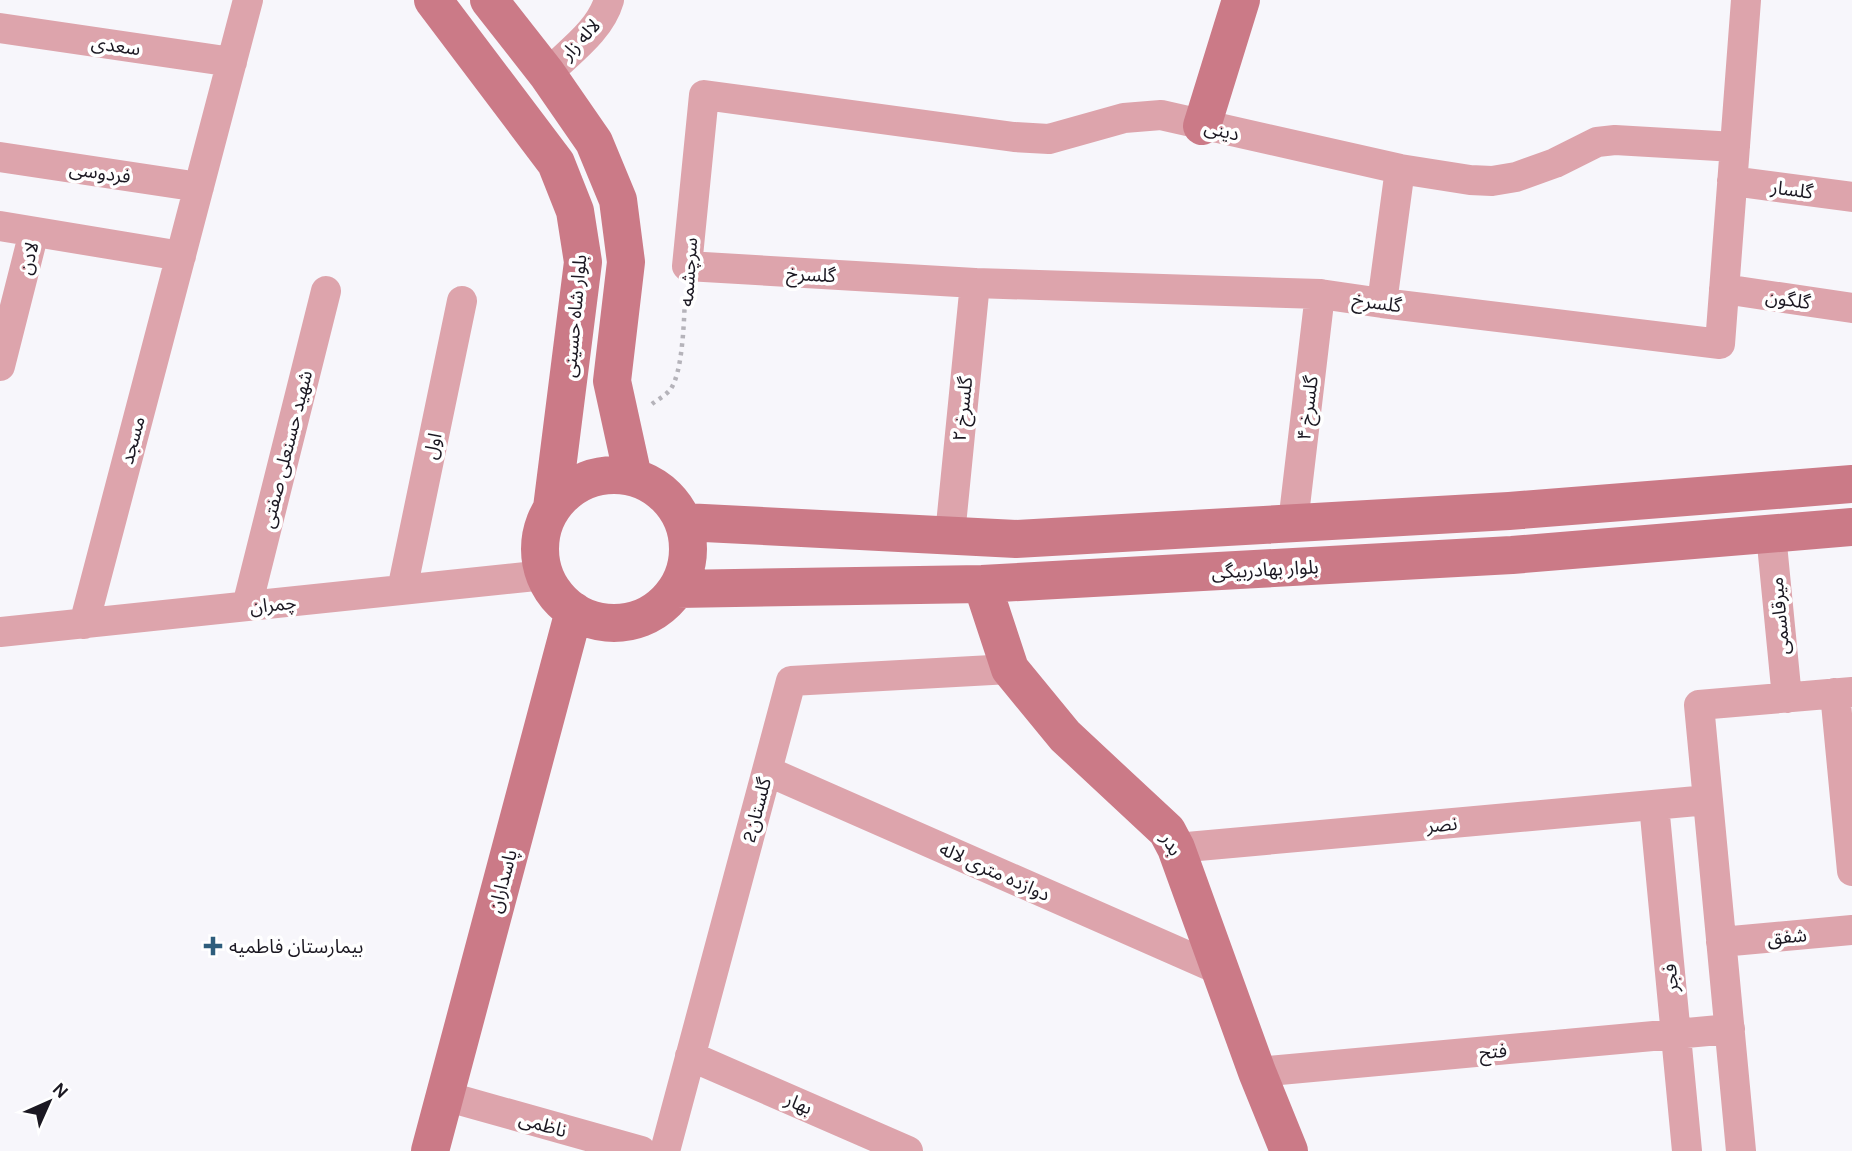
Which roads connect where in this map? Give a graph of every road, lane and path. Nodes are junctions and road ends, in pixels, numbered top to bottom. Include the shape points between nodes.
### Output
1 (248, 0) edge
2 (433, 0) edge
3 (489, 0) edge
4 (608, 0) edge
5 (1241, 0) edge
6 (1746, 0) edge
7 (0, 28) edge
8 (232, 62) junction
9 (547, 74) junction
10 (704, 95) joint
11 (1202, 125) junction
12 (1735, 147) junction
13 (0, 157) edge
14 (1400, 169) junction
15 (1732, 181) junction
16 (199, 187) junction
17 (1852, 197) edge
18 (0, 226) edge
19 (34, 232) junction
20 (181, 256) junction
21 (687, 266) junction
22 (975, 283) junction
23 (1724, 289) junction
24 (326, 291) dead end
25 (1320, 293) junction
26 (462, 301) dead end
27 (1382, 303) junction
28 (1852, 308) edge
29 (0, 366) edge
30 (621, 421) junction
31 (633, 477) junction
32 (1852, 484) edge
33 (552, 508) junction
34 (684, 522) junction
35 (1293, 523) junction
36 (1852, 527) edge
37 (1771, 534) junction
38 (950, 535) junction
39 (545, 575) junction
40 (982, 584) junction
41 (677, 589) junction
42 (402, 590) junction
43 (247, 606) junction
44 (574, 611) junction
45 (84, 624) junction
46 (0, 632) edge
47 (1010, 669) junction
48 (1844, 693) edge
49 (1787, 698) junction
50 (767, 771) junction
51 (1708, 800) junction
52 (1654, 805) junction
53 (1176, 848) junction
54 (1852, 871) edge
55 (1852, 930) edge
56 (1721, 942) junction
57 (1222, 971) junction
58 (1730, 1029) junction
59 (1676, 1034) junction
60 (690, 1056) junction
61 (1257, 1072) junction
62 (445, 1096) junction
63 (430, 1151) edge
64 (641, 1151) edge
65 (665, 1151) edge
66 (908, 1151) edge
67 (1289, 1151) edge
68 (1687, 1151) edge
69 (1741, 1151) edge

1 - 8 street, مسجد
2 - 33 main road, بلوار شاه حسینی via 556,163 575,211 583,262
3 - 9 main road
4 - 9 street, لاله زار via 592,31
5 - 11 main road
6 - 12 street, گلسرخ
7 - 8 street, سعدی
8 - 16 street, مسجد
9 - 30 main road via 594,142 618,200 626,262 612,381
10 - 11 street, دینی via 1014,137 1049,139 1124,118 1161,116
10 - 21 street, سرچشمه
11 - 14 street, دینی
12 - 14 street, دینی via 1597,142 1555,163 1492,181
12 - 15 street, گلسرخ
13 - 16 street, فردوسی
14 - 27 street
15 - 17 street, گلسار
15 - 23 street, گلسرخ
16 - 20 street, مسجد
18 - 19 street
19 - 20 street
19 - 29 street, لادن
20 - 45 street, مسجد
21 - 22 street, گلسرخ
21 - 30 path, سرچشمه via 684,328 670,390
22 - 25 street, گلسرخ
22 - 38 street, گلسرخ ۲
23 - 27 street, گلسرخ via 1720,344
23 - 28 street, گلگون
24 - 43 street, شهید حسنعلی صفتی
25 - 27 street, گلسرخ
25 - 35 street, گلسرخ ۴
26 - 42 street, اول
30 - 31 main road
31 - 33 main road via 610,474 587,480 567,491
31 - 34 main road via 654,486 672,502
32 - 35 main road
33 - 39 main road via 542,529
34 - 38 main road
34 - 41 main road via 689,544
35 - 38 main road via 1016,539
36 - 37 main road, بلوار بهادربیگی
37 - 40 main road, بلوار بهادربیگی via 1512,555
37 - 49 street, میرقاسمی
39 - 42 street, چمران
39 - 44 main road
40 - 41 main road, بلوار بهادربیگی
40 - 47 main road, بدر
41 - 44 main road via 641,618 618,623
42 - 43 street, چمران
43 - 45 street, چمران
44 - 62 main road, پاسداران
45 - 46 street, چمران
47 - 50 street, گلستان2 via 792,681
47 - 53 main road, بدر via 1065,736 1167,831
48 - 49 street
48 - 54 street
49 - 51 street via 1699,705
50 - 57 street, دوازده متری لاله
50 - 60 street, گلستان2
51 - 52 street, نصر
51 - 56 street
52 - 53 street, نصر
52 - 59 street, فجر
53 - 57 main road, بدر
55 - 56 street, شفق
56 - 58 street
57 - 61 main road, بدر
58 - 59 street, فتح
58 - 69 street
59 - 61 street, فتح
59 - 68 street, فجر
60 - 65 street, گلستان2
60 - 66 street, بهار
61 - 67 main road, بدر
62 - 63 main road, پاسداران
62 - 64 street, ناظمی

